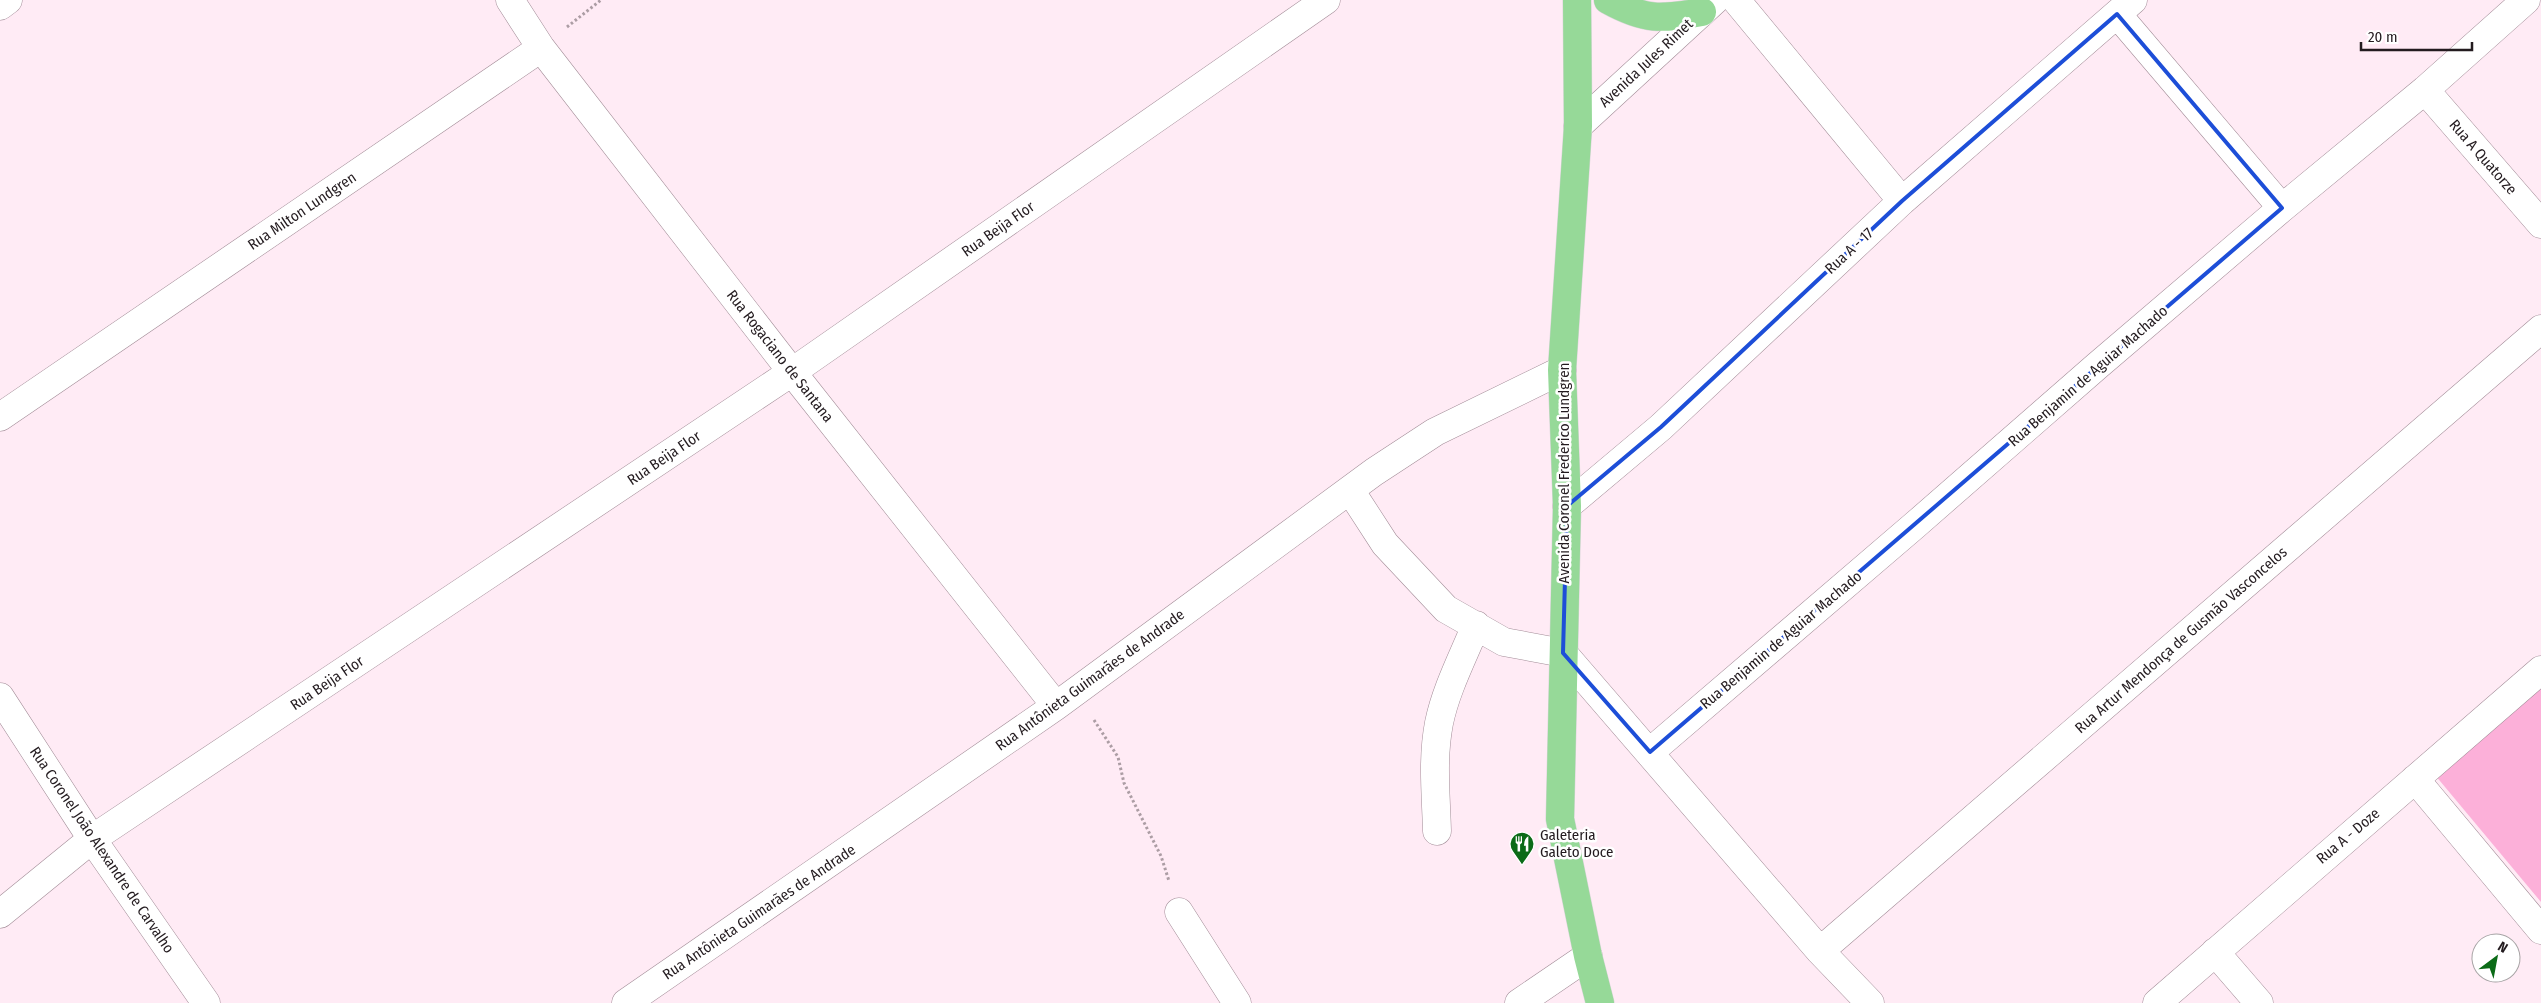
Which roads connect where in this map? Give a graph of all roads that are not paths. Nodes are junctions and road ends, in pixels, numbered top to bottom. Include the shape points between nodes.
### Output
1 (8, 0) edge
2 (510, 0) edge
3 (1326, 0) edge
4 (1577, 0) edge
5 (1608, 0) edge
6 (1736, 0) edge
7 (2526, 0) edge
8 (0, 6) edge
9 (1708, 6) edge
10 (2125, 7) edge
11 (541, 48) junction
12 (2425, 90) junction
13 (1578, 126) junction
14 (1902, 201) junction
15 (2282, 208) junction
16 (2541, 224) edge
17 (2541, 329) edge
18 (1562, 370) junction
19 (792, 372) junction
20 (0, 417) edge
21 (1350, 490) junction
22 (1567, 506) junction
23 (1476, 625) junction
24 (1563, 653) junction
25 (2541, 670) edge
26 (0, 697) edge
27 (1066, 699) junction
28 (1650, 752) junction
29 (2415, 779) junction
30 (1437, 832) dead end
31 (92, 839) junction
32 (1179, 912) road end
33 (0, 914) edge
34 (2541, 930) edge
35 (1820, 951) junction
36 (2216, 952) junction
37 (1588, 956) junction
38 (206, 1003) edge
39 (626, 1003) edge
40 (1237, 1003) edge
41 (1519, 1003) edge
42 (1600, 1003) edge
43 (1870, 1003) edge
44 (2157, 1003) edge
45 (2260, 1003) edge

1 - 8 street
2 - 11 street, Rua Rogaciano de Santana
3 - 19 street, Rua Beija Flor
4 - 13 main road, Avenida Coronel Frederico Lundgren
5 - 9 main road via 1631,12 1666,18
6 - 14 street
7 - 12 street, Rua Benjamin de Aguiar Machado
9 - 13 street, Avenida Jules Rimet
10 - 14 street, Rua A - 17
10 - 15 street
11 - 19 street, Rua Rogaciano de Santana
11 - 20 street, Rua Milton Lundgren
12 - 15 street, Rua Benjamin de Aguiar Machado
12 - 16 street, Rua A Quatorze
13 - 18 main road, Avenida Coronel Frederico Lundgren
14 - 22 street, Rua A - 17 via 1661,427
15 - 28 street, Rua Benjamin de Aguiar Machado
17 - 35 street, Rua Artur Mendonça de Gusmão Vasconcelos
18 - 21 street, Rua Antônieta Guimarães de Andrade via 1435,432
18 - 22 main road, Avenida Coronel Frederico Lundgren
19 - 27 street, Rua Rogaciano de Santana
19 - 31 street, Rua Beija Flor
21 - 23 street via 1385,544 1446,609
21 - 27 street, Rua Antônieta Guimarães de Andrade
22 - 24 main road, Avenida Coronel Frederico Lundgren
23 - 24 street via 1504,642
23 - 30 street via 1439,722 1434,763
24 - 28 street
24 - 37 main road, Avenida Coronel Frederico Lundgren via 1560,819
25 - 29 street, Rua A - Doze
26 - 31 street, Rua Coronel João Alexandre de Carvalho
27 - 39 street, Rua Antônieta Guimarães de Andrade
28 - 35 street via 1697,811
29 - 34 street
29 - 36 street, Rua A - Doze
31 - 33 street, Rua Beija Flor
31 - 38 street, Rua Coronel João Alexandre de Carvalho
32 - 40 street
35 - 43 street
36 - 44 street, Rua A - Doze
36 - 45 street
37 - 41 street
37 - 42 main road, Avenida Coronel Frederico Lundgren

